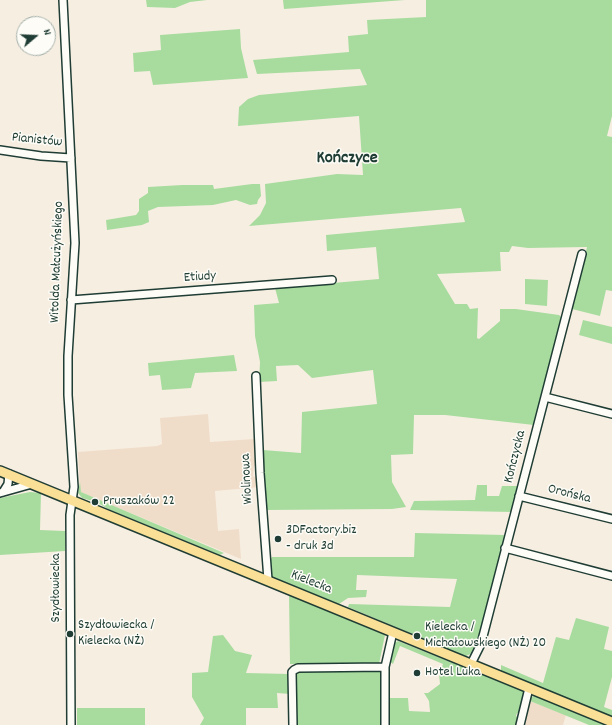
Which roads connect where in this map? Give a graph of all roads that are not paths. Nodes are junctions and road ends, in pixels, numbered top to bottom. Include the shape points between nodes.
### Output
1 (63, 0) edge
2 (0, 150) edge
3 (72, 158) junction
4 (582, 254) dead end
5 (332, 280) dead end
6 (71, 300) junction
7 (256, 376) dead end
8 (545, 397) junction
9 (612, 414) edge
10 (4, 472) edge
11 (32, 484) junction
12 (1, 492) edge
13 (519, 496) junction
14 (71, 500) junction
15 (612, 519) edge
16 (505, 548) junction
17 (612, 576) edge
18 (268, 580) junction
19 (393, 632) junction
20 (471, 664) junction
21 (385, 667) junction
22 (530, 688) junction
23 (612, 722) edge
24 (71, 725) edge
25 (293, 725) edge
26 (385, 725) edge
27 (520, 725) edge

1 - 3 street, Witolda Małcużyńskiego
2 - 3 street, Pianistów
3 - 6 street, Witolda Małcużyńskiego via 75,244
4 - 8 street, Kończycka
5 - 6 street, Etiudy
6 - 14 street, Witolda Małcużyńskiego via 68,395 74,487
7 - 18 street, Wiolinowa
8 - 9 street
8 - 13 street, Kończycka
10 - 11 main road, Kielecka
10 - 12 street via 8,484
11 - 12 street
11 - 14 main road, Kielecka
13 - 15 street, Orońska
13 - 16 street, Kończycka
14 - 18 main road, Kielecka
14 - 24 street, Szydłowiecka
16 - 17 street
16 - 20 street, Kończycka via 481,644
18 - 19 main road, Kielecka
19 - 20 main road, Kielecka
19 - 21 street
20 - 22 main road, Kielecka
21 - 25 street via 298,668 292,672
21 - 26 street
22 - 23 main road, Kielecka
22 - 27 street

